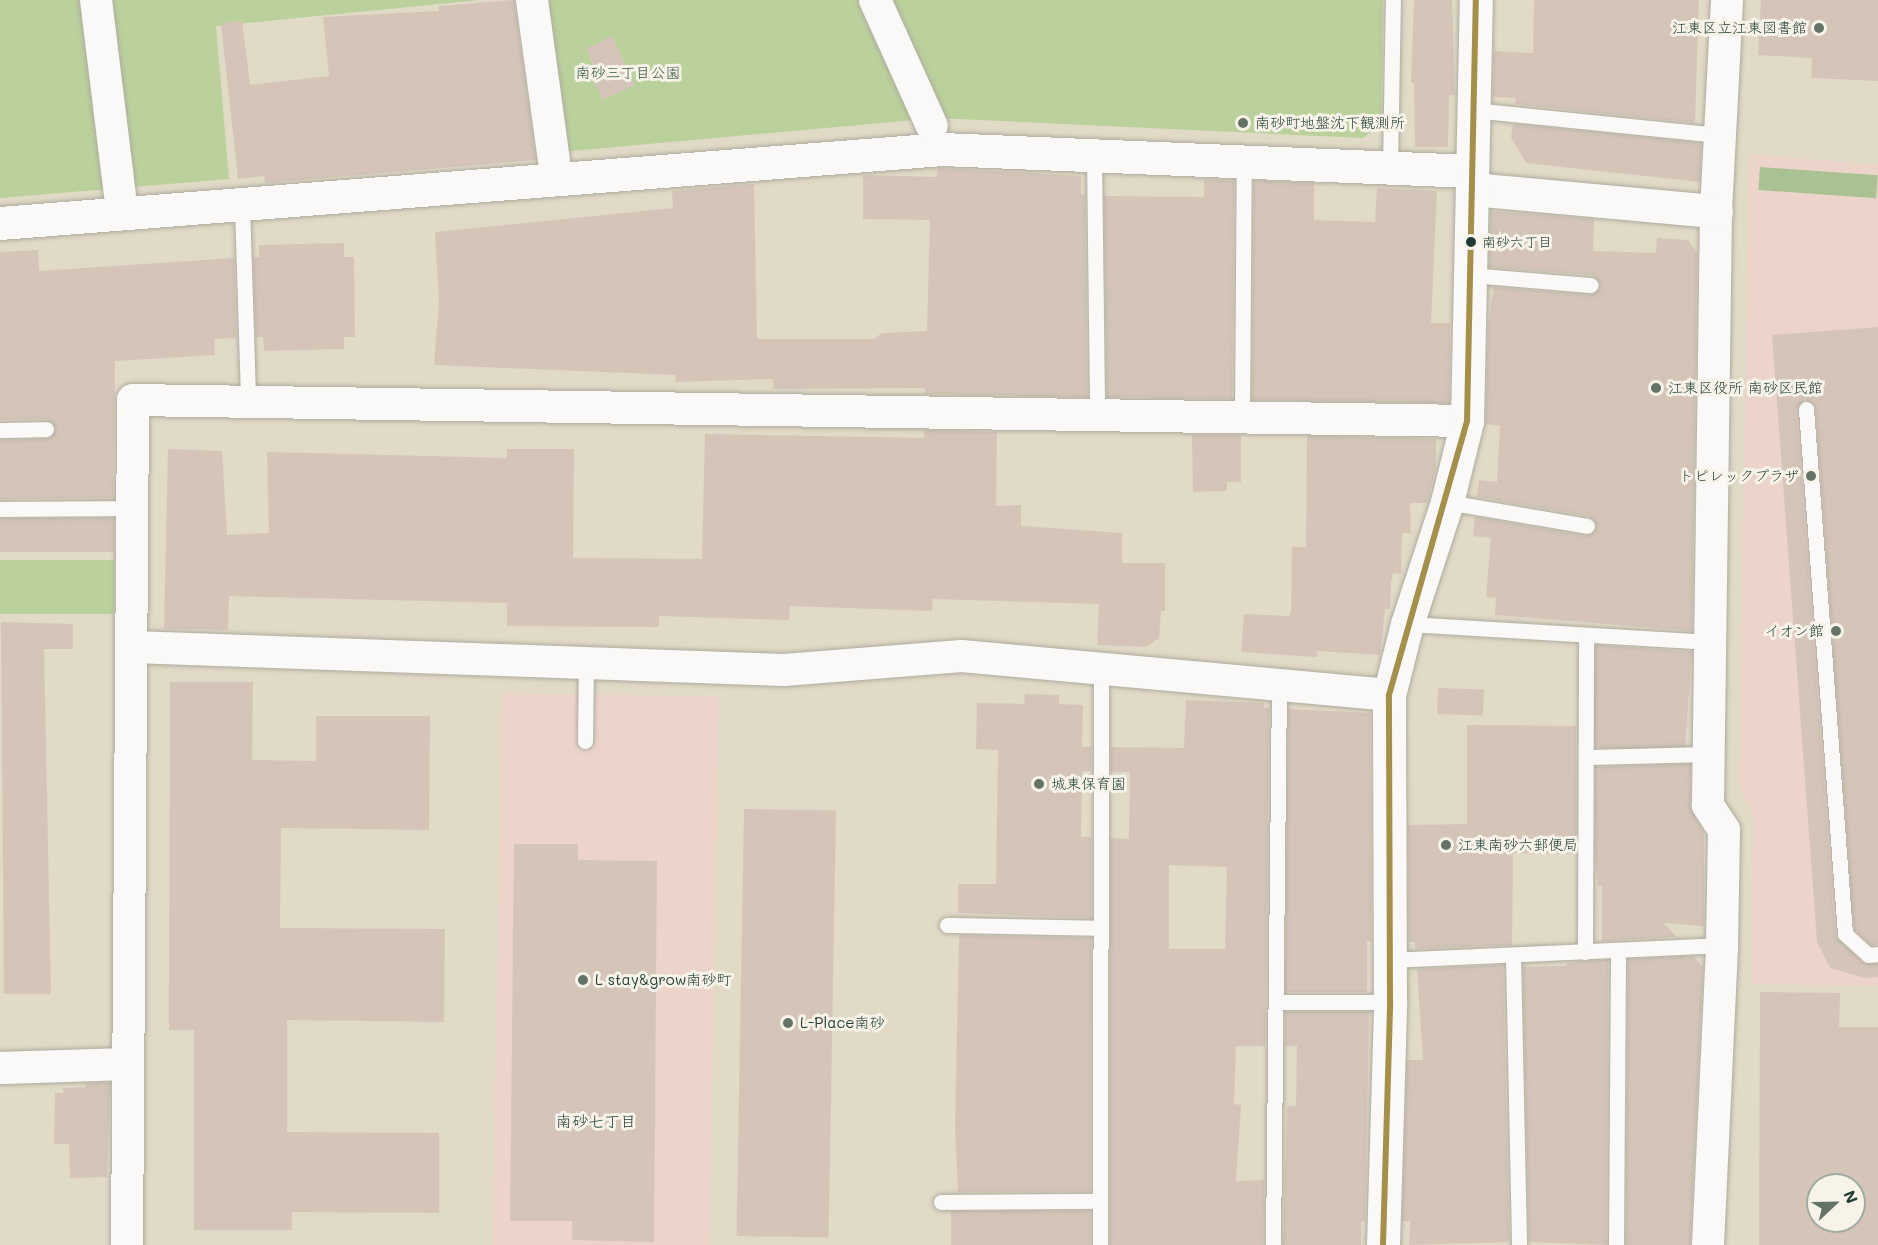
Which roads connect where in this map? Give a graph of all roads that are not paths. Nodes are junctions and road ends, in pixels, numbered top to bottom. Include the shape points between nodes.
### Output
1 (96, 0) edge
2 (532, 0) edge
3 (875, 0) edge
4 (1393, 0) edge
5 (1476, 0) edge
6 (1728, 0) edge
7 (1473, 110) junction
8 (932, 126) dead end
9 (1720, 135) junction
10 (1094, 157) junction
11 (554, 160) dead end
12 (1244, 163) junction
13 (1390, 167) junction
14 (1472, 180) junction
15 (120, 195) dead end
16 (242, 206) junction
17 (1716, 211) junction
18 (0, 223) edge
19 (1471, 275) junction
20 (1592, 285) dead end
21 (248, 402) junction
22 (1806, 409) dead end
23 (1097, 416) junction
24 (1242, 418) junction
25 (1467, 421) junction
26 (46, 429) dead end
27 (0, 430) edge
28 (1447, 502) junction
29 (131, 508) junction
30 (0, 509) edge
31 (1587, 526) dead end
32 (1407, 624) junction
33 (1586, 635) junction
34 (1711, 642) junction
35 (133, 647) junction
36 (586, 663) junction
37 (1101, 671) junction
38 (1279, 686) junction
39 (1389, 695) junction
40 (585, 741) dead end
41 (1710, 754) junction
42 (1587, 757) junction
43 (947, 925) dead end
44 (1101, 928) junction
45 (1722, 945) junction
46 (1618, 950) junction
47 (1586, 952) junction
48 (1878, 954) edge
49 (1513, 956) junction
50 (1391, 960) junction
51 (1276, 1002) junction
52 (1390, 1002) junction
53 (128, 1064) junction
54 (0, 1068) edge
55 (1100, 1201) junction
56 (941, 1202) dead end
57 (127, 1245) edge
58 (1100, 1245) edge
59 (1273, 1245) edge
60 (1383, 1245) edge
61 (1519, 1245) edge
62 (1616, 1245) edge
63 (1708, 1245) edge

1 - 15 street
2 - 11 street
3 - 8 street
4 - 13 lane
5 - 7 street
6 - 9 street
7 - 9 lane
7 - 14 street
9 - 17 street
10 - 12 street
10 - 16 street via 942,149
10 - 23 lane
12 - 13 street
12 - 24 lane
13 - 14 street
14 - 17 street
14 - 19 street
16 - 18 street
16 - 21 lane
17 - 34 street
19 - 20 lane
19 - 25 street
21 - 23 street
21 - 29 street via 133,400
22 - 48 lane via 1845,934 1868,955
23 - 24 street
24 - 25 street
25 - 28 street
26 - 27 lane
28 - 31 lane
28 - 32 street
29 - 30 lane
29 - 35 street
32 - 33 lane
32 - 39 street
33 - 34 lane
33 - 42 lane
34 - 41 street
35 - 36 street
35 - 53 street
36 - 37 street via 784,670 961,656
36 - 40 lane
37 - 38 street
37 - 44 lane
38 - 39 street
38 - 51 lane
39 - 50 street
41 - 42 lane
41 - 45 street via 1708,805 1724,830
42 - 47 lane
43 - 44 lane
44 - 55 lane
45 - 46 lane
45 - 63 street
46 - 47 lane
46 - 62 lane
47 - 49 lane
49 - 50 lane
49 - 61 lane
50 - 52 street
51 - 52 lane
51 - 59 lane
52 - 60 street
53 - 54 street
53 - 57 street
55 - 56 lane
55 - 58 lane

